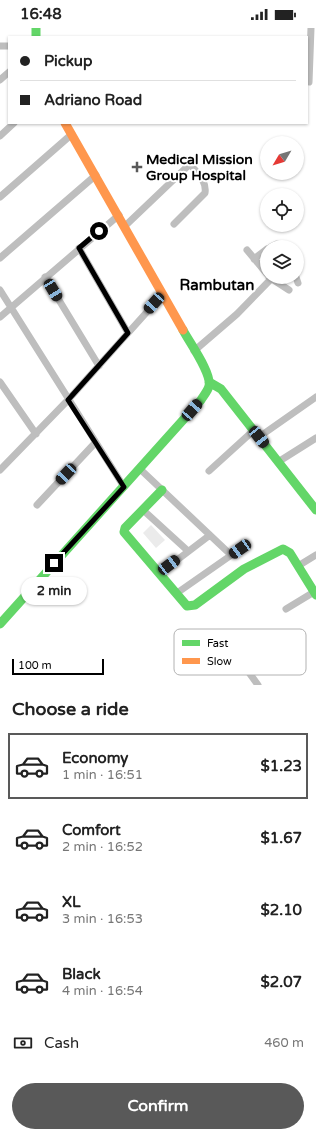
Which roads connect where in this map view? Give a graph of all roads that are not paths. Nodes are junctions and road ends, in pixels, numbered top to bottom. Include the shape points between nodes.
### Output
1 (311, 28) edge
2 (8, 73) edge
3 (0, 80) edge
4 (309, 82) dead end
5 (13, 124) edge
6 (66, 124) edge
7 (72, 134) junction
8 (0, 136) edge
9 (96, 175) junction
10 (0, 197) edge
11 (118, 215) junction
12 (174, 224) dead end
13 (125, 226) junction
14 (79, 248) junction
15 (247, 250) dead end
16 (260, 254) edge
17 (0, 258) edge
18 (254, 259) junction
19 (260, 266) edge
20 (45, 277) junction
21 (263, 284) edge
22 (280, 284) edge
23 (0, 290) edge
24 (289, 290) dead end
25 (163, 294) junction
26 (10, 308) junction
27 (0, 317) edge
28 (128, 333) junction
29 (194, 351) junction
30 (99, 366) junction
31 (0, 382) edge
32 (209, 382) junction
33 (316, 397) edge
34 (68, 400) junction
35 (36, 434) junction
36 (256, 434) junction
37 (316, 438) edge
38 (95, 443) junction
39 (278, 462) junction
40 (140, 469) junction
41 (0, 470) edge
42 (208, 471) dead end
43 (124, 487) junction
44 (162, 490) junction
45 (37, 505) dead end
46 (143, 510) junction
47 (316, 510) edge
48 (210, 535) junction
49 (240, 549) dead end
50 (188, 551) junction
51 (231, 555) junction
52 (316, 555) edge
53 (298, 566) junction
54 (160, 573) junction
55 (177, 594) junction
56 (315, 594) edge
57 (286, 609) dead end
58 (0, 624) edge
59 (251, 675) edge
60 (258, 685) edge

1 - 4 street
2 - 3 street
5 - 8 street
6 - 7 street
7 - 9 street
7 - 10 street
9 - 11 street
9 - 17 street
11 - 13 street
11 - 14 street
12 - 13 street via 205,193 204,181 190,164
13 - 25 street
14 - 20 street
14 - 28 street
15 - 18 street
16 - 18 street
18 - 19 street
20 - 26 street
20 - 30 street
21 - 29 street via 237,314
22 - 24 street
23 - 26 street
25 - 28 street
25 - 29 street
26 - 27 street
26 - 34 street
28 - 30 street
29 - 32 street
30 - 34 street
31 - 35 street
32 - 36 street via 221,389
32 - 40 street via 204,395
33 - 36 street
34 - 35 street
34 - 38 street
35 - 41 street
36 - 39 street
36 - 42 street
37 - 39 street
38 - 43 street
38 - 45 street
39 - 47 street
40 - 43 street
40 - 44 street
43 - 58 street
44 - 46 street
44 - 48 street
46 - 50 street
46 - 54 street via 124,533
48 - 50 street
48 - 51 street
49 - 51 street
50 - 54 street
51 - 55 street
52 - 53 street
53 - 55 street via 290,553 283,549 241,571 192,607 187,606
53 - 56 street
54 - 55 street
56 - 57 street
59 - 60 street

